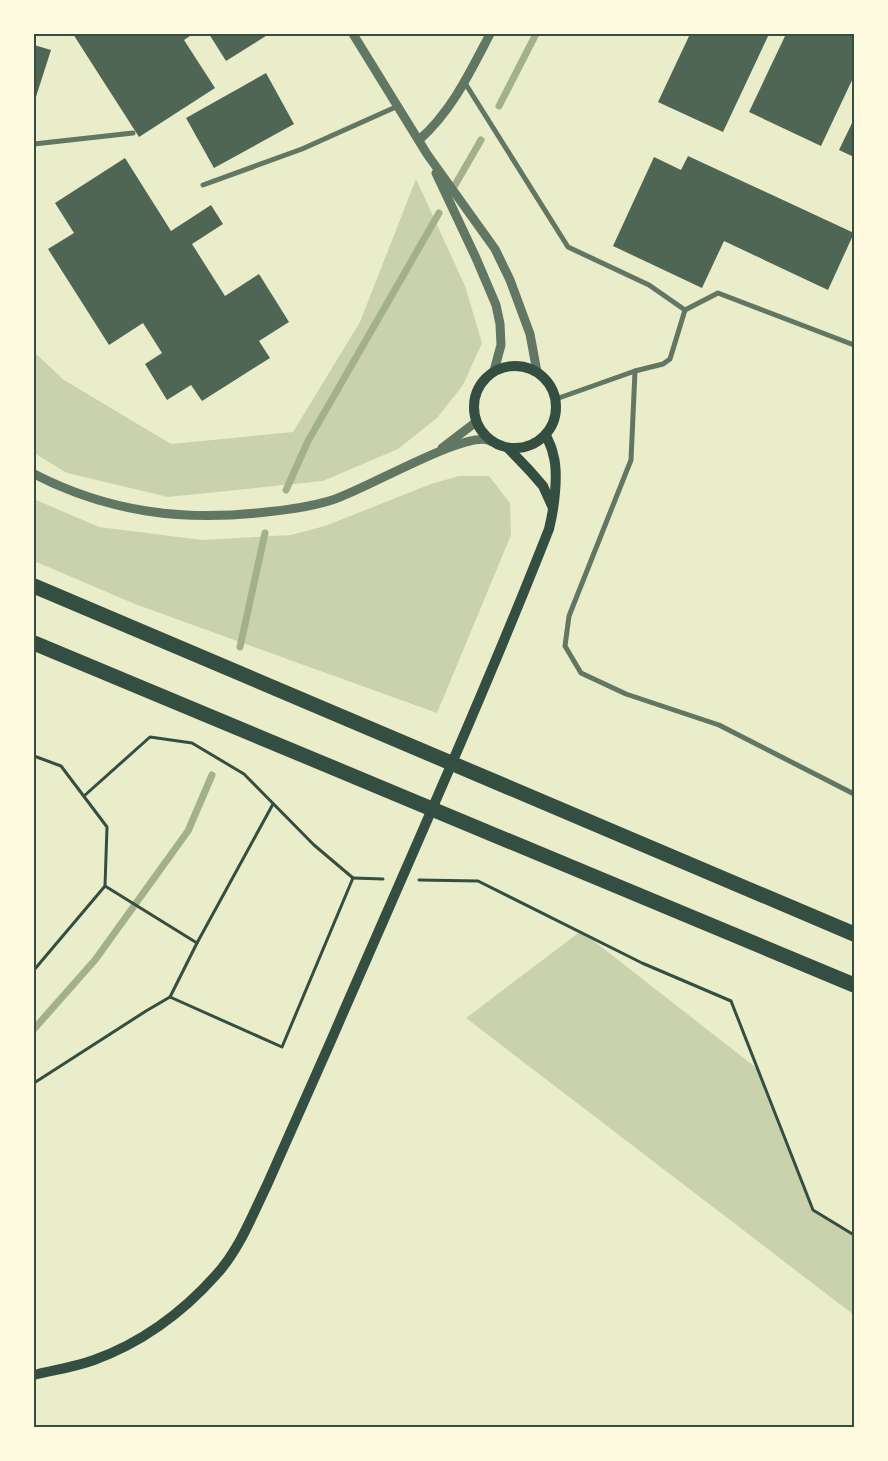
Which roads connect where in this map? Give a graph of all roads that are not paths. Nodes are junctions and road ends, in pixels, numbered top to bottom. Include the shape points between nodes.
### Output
1 (353, 34) edge
2 (490, 34) edge
3 (465, 82) junction
4 (398, 106) junction
5 (133, 133) dead end
6 (418, 140) junction
7 (34, 144) edge
8 (428, 154) junction
9 (203, 185) dead end
10 (684, 310) junction
11 (854, 346) edge
12 (494, 371) junction
13 (636, 371) junction
14 (537, 372) junction
15 (556, 399) junction
16 (476, 422) junction
17 (546, 435) junction
18 (490, 441) junction
19 (508, 448) junction
20 (438, 451) junction
21 (34, 474) edge
22 (554, 508) junction
23 (34, 586) edge
24 (34, 643) edge
25 (854, 794) edge
26 (854, 934) edge
27 (854, 986) edge
28 (34, 1375) edge

1 - 4 street
2 - 3 street
3 - 6 street via 430,130
3 - 10 street via 568,247 649,286
4 - 6 street
4 - 9 street via 302,149
5 - 7 street
6 - 8 street
8 - 12 street via 496,305 501,345
8 - 14 street via 495,249 530,334
10 - 11 street via 718,293
10 - 13 street via 670,359
12 - 14 main road via 516,365
12 - 16 main road via 476,393 473,408
13 - 15 street
13 - 25 street via 631,460 569,616 564,646 581,673 626,694 719,725
14 - 15 main road via 549,384
15 - 17 main road via 553,425
16 - 18 main road
16 - 20 street
17 - 19 main road via 528,447
17 - 22 main road via 554,455
18 - 19 main road
18 - 20 street via 470,441
19 - 22 main road via 543,486
20 - 21 street via 330,501 296,509 205,517 117,506 84,496
22 - 28 main road via 549,528 492,669 296,1121 234,1252 191,1300 159,1326 94,1360
23 - 26 highway
24 - 27 highway

